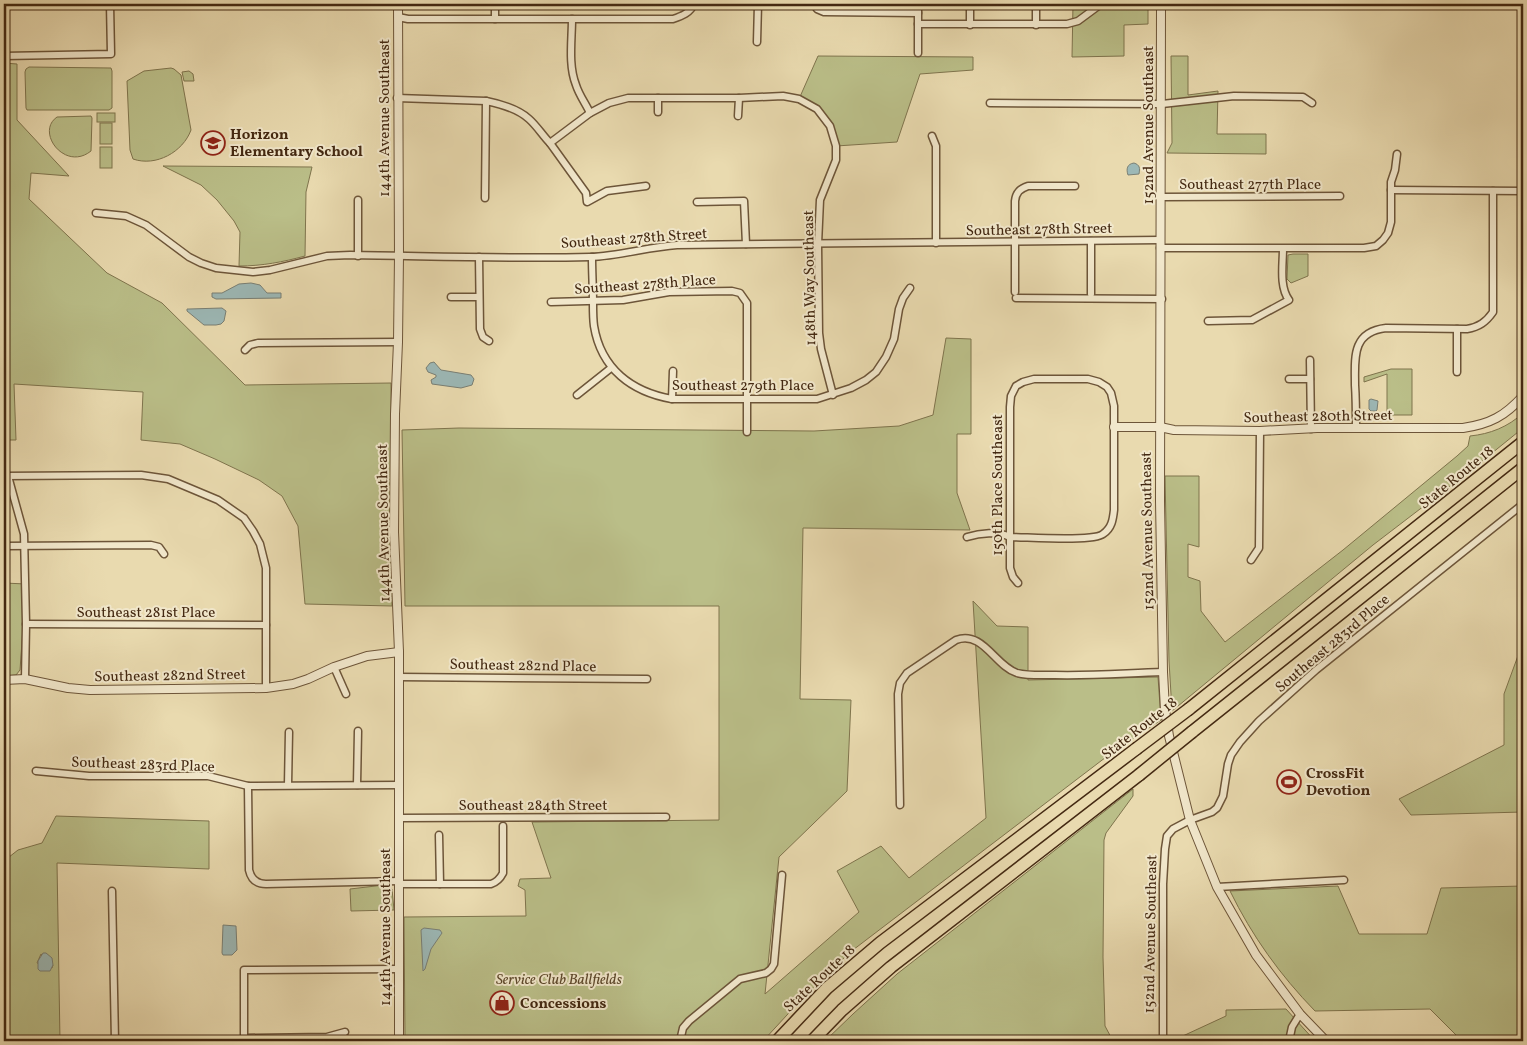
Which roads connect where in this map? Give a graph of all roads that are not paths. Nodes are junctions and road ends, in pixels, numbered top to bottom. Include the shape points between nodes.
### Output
1 (110, 4) edge
2 (398, 4) edge
3 (495, 4) edge
4 (758, 4) edge
5 (867, 4) edge
6 (918, 4) edge
7 (970, 4) edge
8 (1036, 4) edge
9 (1101, 4) edge
10 (1162, 4) edge
11 (693, 6) edge
12 (816, 7) edge
13 (867, 12) junction
14 (918, 12) junction
15 (398, 18) junction
16 (495, 19) junction
17 (572, 19) junction
18 (918, 24) junction
19 (970, 25) junction
20 (1036, 25) junction
21 (757, 42) dead end
22 (918, 53) dead end
23 (4, 56) edge
24 (397, 98) junction
25 (658, 98) junction
26 (739, 98) junction
27 (486, 101) junction
28 (990, 103) dead end
29 (1312, 103) dead end
30 (1162, 104) junction
31 (658, 112) dead end
32 (590, 113) junction
33 (738, 116) dead end
34 (932, 136) dead end
35 (550, 143) junction
36 (1397, 154) dead end
37 (646, 186) dead end
38 (1074, 186) dead end
39 (1391, 190) junction
40 (1493, 191) junction
41 (1523, 191) edge
42 (1340, 196) dead end
43 (1161, 197) junction
44 (485, 198) dead end
45 (358, 200) dead end
46 (697, 202) dead end
47 (96, 214) dead end
48 (1091, 241) junction
49 (1014, 242) junction
50 (936, 243) junction
51 (746, 244) junction
52 (818, 244) junction
53 (1160, 244) junction
54 (1283, 249) junction
55 (358, 256) junction
56 (399, 256) junction
57 (479, 257) junction
58 (592, 257) junction
59 (910, 288) dead end
60 (1091, 294) dead end
61 (451, 297) dead end
62 (479, 298) junction
63 (1162, 299) junction
64 (551, 302) dead end
65 (593, 302) junction
66 (1208, 320) dead end
67 (1457, 329) junction
68 (489, 341) dead end
69 (398, 342) junction
70 (244, 350) dead end
71 (1310, 360) dead end
72 (611, 368) junction
73 (673, 371) dead end
74 (1457, 372) dead end
75 (1288, 379) dead end
76 (1310, 379) junction
77 (577, 395) dead end
78 (833, 395) junction
79 (1523, 396) edge
80 (672, 399) junction
81 (747, 400) junction
82 (1114, 427) junction
83 (1160, 427) junction
84 (1356, 428) junction
85 (1311, 429) junction
86 (1260, 431) junction
87 (748, 432) dead end
88 (1523, 442) edge
89 (1523, 468) edge
90 (6, 476) edge
91 (1523, 504) edge
92 (967, 537) dead end
93 (1010, 537) junction
94 (4, 546) edge
95 (25, 546) junction
96 (164, 554) dead end
97 (1251, 560) dead end
98 (1018, 583) dead end
99 (26, 624) junction
100 (266, 625) junction
101 (399, 652) junction
102 (334, 667) junction
103 (1163, 672) junction
104 (399, 676) junction
105 (25, 679) junction
106 (647, 679) dead end
107 (4, 680) edge
108 (266, 688) junction
109 (346, 694) dead end
110 (358, 731) dead end
111 (289, 732) dead end
112 (36, 771) dead end
113 (288, 784) junction
114 (356, 785) junction
115 (399, 785) junction
116 (248, 786) junction
117 (900, 805) dead end
118 (666, 817) dead end
119 (400, 818) junction
120 (1190, 820) junction
121 (503, 826) dead end
122 (440, 835) dead end
123 (782, 875) dead end
124 (1344, 880) dead end
125 (399, 882) junction
126 (440, 884) junction
127 (1218, 887) junction
128 (112, 891) dead end
129 (399, 969) junction
130 (1300, 1014) junction
131 (345, 1032) dead end
132 (244, 1039) edge
133 (115, 1041) edge
134 (399, 1041) edge
135 (680, 1041) edge
136 (776, 1041) edge
137 (812, 1041) edge
138 (1163, 1041) edge
139 (1289, 1041) edge
140 (1326, 1041) edge

1 - 23 street via 111,54
2 - 15 street, 144th Avenue Southeast
3 - 16 street
4 - 21 street
5 - 13 street
6 - 14 street
7 - 19 street
8 - 20 street
9 - 20 street via 1072,23
10 - 30 street, 152nd Avenue Southeast
11 - 17 street via 683,16 672,19
12 - 13 street via 824,12
13 - 14 street
14 - 18 street
15 - 16 street
15 - 24 street, 144th Avenue Southeast
16 - 17 street
17 - 32 street via 573,75
18 - 19 street
18 - 22 street
19 - 20 street
24 - 27 street
24 - 56 street, 144th Avenue Southeast
25 - 26 street
25 - 31 street
25 - 32 street via 628,98
26 - 33 street
26 - 52 street, 148th Way Southeast via 783,96 799,99 817,109 826,119 833,133 836,160 820,200
27 - 35 street via 510,108 529,119
27 - 44 street
28 - 30 street
29 - 30 street via 1303,96 1234,96
30 - 43 street, 152nd Avenue Southeast
32 - 35 street
34 - 50 street via 936,146
35 - 37 street via 586,193 587,202 607,191
36 - 39 street
38 - 49 street via 1028,186 1016,194
39 - 40 street
39 - 54 street, Southeast 278th Street via 1391,222 1388,233 1376,246
40 - 41 street
40 - 67 street via 1493,312 1477,327
42 - 43 street, Southeast 277th Place
43 - 53 street, 152nd Avenue Southeast
45 - 55 street
46 - 51 street via 744,201
47 - 55 street, Southeast 278th Street via 126,216 146,225 189,257 216,268 253,272 327,256
48 - 49 street, Southeast 278th Street
48 - 53 street, Southeast 278th Street
48 - 60 street
49 - 50 street, Southeast 278th Street
49 - 63 street via 1015,295
50 - 52 street, Southeast 278th Street
51 - 52 street, Southeast 278th Street
51 - 58 street, Southeast 278th Street via 657,246
52 - 78 street, 148th Way Southeast via 819,333
53 - 54 street, Southeast 278th Street
53 - 63 street, 152nd Avenue Southeast
54 - 66 street via 1284,288 1289,300 1252,320
55 - 56 street, Southeast 278th Street
56 - 57 street, Southeast 278th Street
56 - 69 street, 144th Avenue Southeast
57 - 58 street, Southeast 278th Street
57 - 62 street
58 - 65 street
59 - 78 street, Southeast 279th Place via 899,309 894,339 876,372
61 - 62 street
62 - 68 street via 480,329
63 - 83 street, 152nd Avenue Southeast
64 - 65 street, Southeast 278th Place
65 - 72 street via 598,341
65 - 81 street, Southeast 278th Place via 669,292 740,293 746,303
67 - 74 street
67 - 84 street via 1386,328 1360,341 1355,355
69 - 70 street via 258,343
69 - 101 street, 144th Avenue Southeast via 394,532
71 - 76 street
72 - 77 street
72 - 80 street, Southeast 279th Place via 649,394
73 - 80 street
75 - 76 street
76 - 85 street
78 - 81 street, Southeast 279th Place via 818,399
79 - 84 street, Southeast 280th Street via 1504,415 1480,426
80 - 81 street, Southeast 279th Place
81 - 87 street
82 - 83 street, Southeast 280th Street
82 - 93 street via 1114,510 1112,523 1106,531 1102,535 1085,538
82 - 93 street, 150th Place Southeast via 1111,393 1100,382 1034,379 1016,386 1010,407
83 - 86 street, Southeast 280th Street
83 - 103 street, 152nd Avenue Southeast
84 - 85 street, Southeast 280th Street
85 - 86 street, Southeast 280th Street
86 - 97 street via 1259,548
88 - 136 highway, State Route 18, bridge via 1189,709 880,943 827,988
89 - 137 highway, bridge via 891,967
90 - 95 street
90 - 100 street via 142,475 168,479 218,500 244,518 260,544 266,568
91 - 120 street, Southeast 283rd Place via 1316,670 1259,721 1231,755 1217,808
92 - 93 street via 1003,534
93 - 98 street, 150th Place Southeast via 1010,571
94 - 95 street
95 - 96 street via 151,545
95 - 99 street
99 - 100 street, Southeast 281st Place
99 - 105 street
100 - 108 street
101 - 102 street, Southeast 282nd Street via 366,656
101 - 104 street, 144th Avenue Southeast
102 - 108 street, Southeast 282nd Street via 300,682
102 - 109 street
103 - 117 street via 1031,675 1006,666 985,646 960,638 907,673 900,682
103 - 120 street, 152nd Avenue Southeast via 1169,736
104 - 106 street, Southeast 282nd Place
104 - 115 street, 144th Avenue Southeast
105 - 107 street, Southeast 282nd Street
105 - 108 street, Southeast 282nd Street via 90,690
110 - 114 street
111 - 113 street
112 - 116 street, Southeast 283rd Place via 88,776 208,776
113 - 114 street, Southeast 283rd Place
113 - 116 street, Southeast 283rd Place
114 - 115 street, Southeast 283rd Place
115 - 119 street, 144th Avenue Southeast
116 - 125 street via 249,870 256,882
118 - 119 street, Southeast 284th Street
119 - 125 street, 144th Avenue Southeast
120 - 127 street
120 - 138 street, 152nd Avenue Southeast via 1170,832 1165,843
121 - 126 street via 503,873 499,879 491,884
122 - 126 street
123 - 135 street via 771,969 740,980 689,1021 683,1028
124 - 127 street
125 - 126 street
125 - 129 street, 144th Avenue Southeast
127 - 130 street via 1256,955
128 - 133 street
129 - 132 street via 244,970
129 - 134 street, 144th Avenue Southeast
130 - 139 street via 1292,1027
130 - 140 street
131 - 132 street via 327,1037

